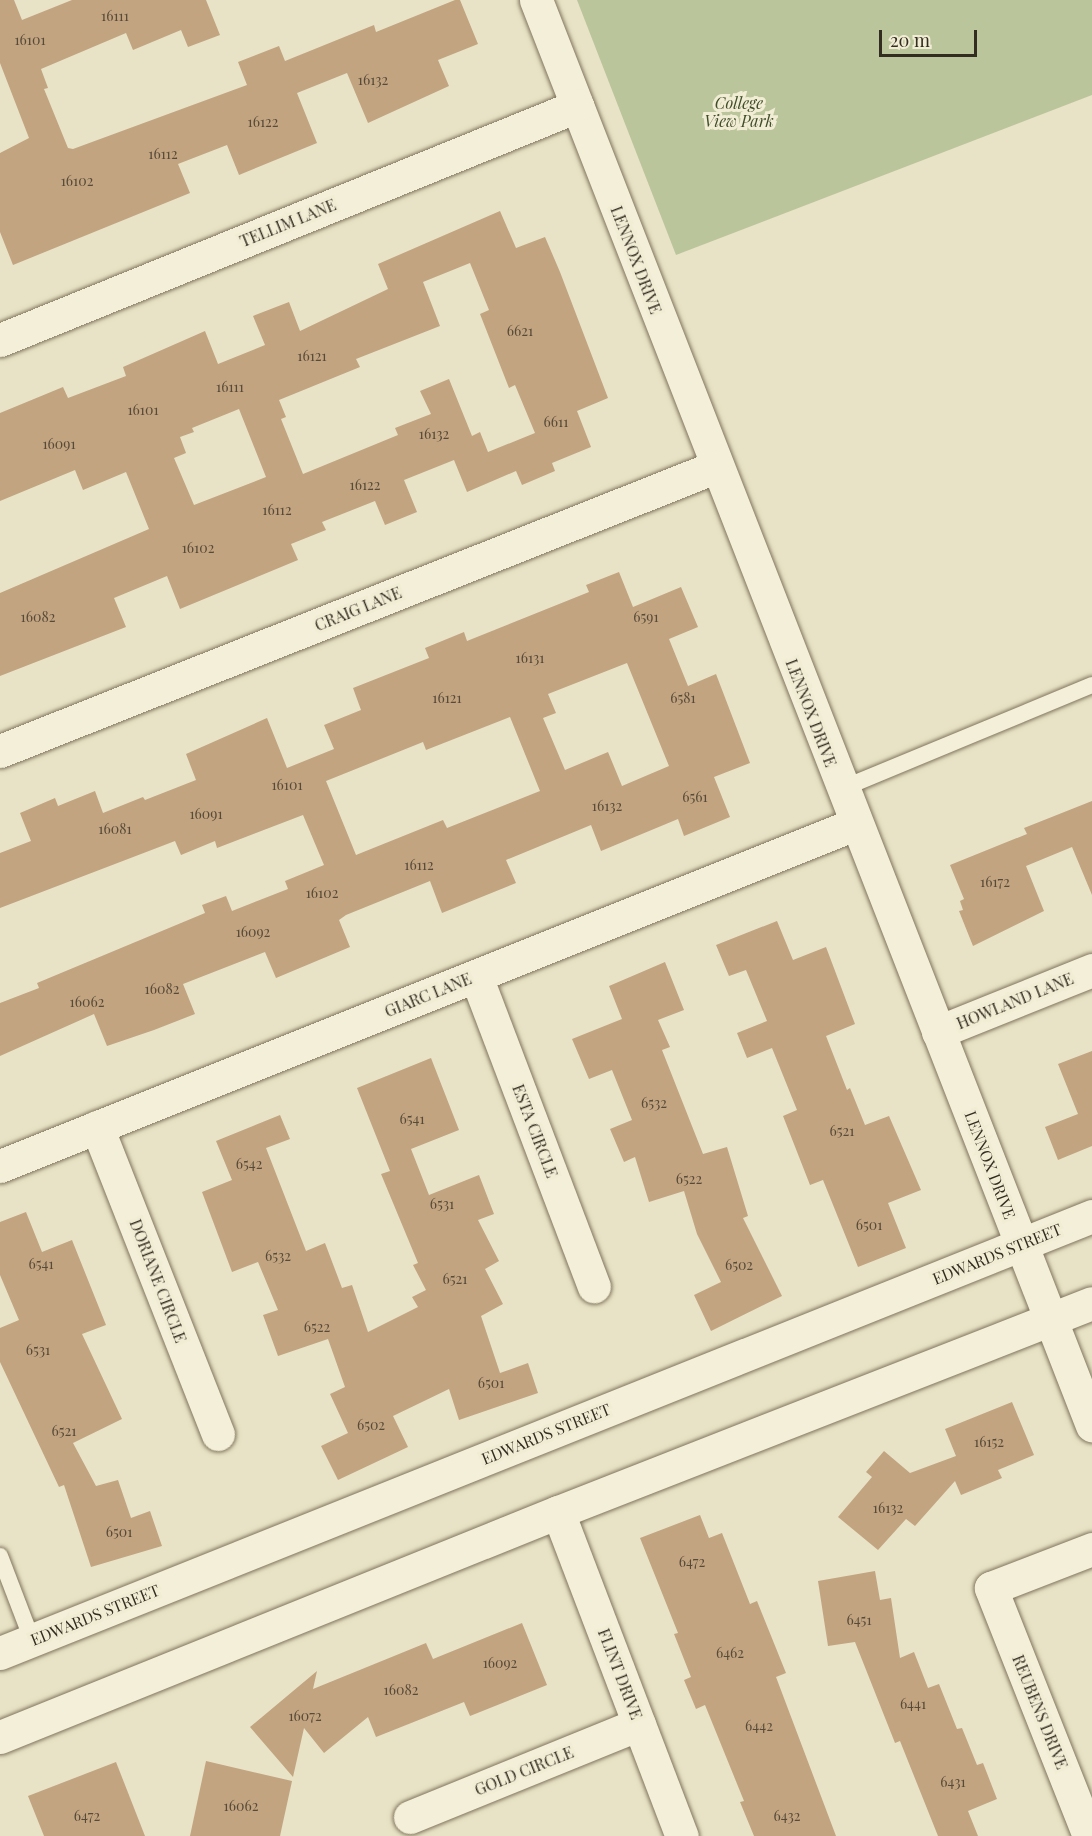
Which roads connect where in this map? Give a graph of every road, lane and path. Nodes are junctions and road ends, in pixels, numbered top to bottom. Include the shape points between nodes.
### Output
1 (536, 0) edge
2 (577, 106) junction
3 (0, 340) edge
4 (715, 467) junction
5 (1092, 685) edge
6 (0, 751) edge
7 (841, 789) junction
8 (855, 824) junction
9 (1092, 970) edge
10 (476, 976) junction
11 (938, 1032) junction
12 (97, 1126) junction
13 (0, 1166) edge
14 (1092, 1216) edge
15 (1021, 1245) junction
16 (594, 1286) dead end
17 (1092, 1304) edge
18 (1052, 1320) junction
19 (1092, 1425) edge
20 (218, 1434) dead end
21 (558, 1512) junction
22 (1092, 1549) edge
23 (0, 1556) edge
24 (32, 1640) junction
25 (0, 1653) edge
26 (639, 1724) junction
27 (0, 1737) edge
28 (410, 1817) dead end
29 (682, 1836) edge
30 (1089, 1836) edge

1 - 2 street, LENNOX DRIVE
2 - 3 street, TELLIM LANE
2 - 4 street, LENNOX DRIVE
4 - 6 street, CRAIG LANE
4 - 7 street, LENNOX DRIVE
5 - 7 lane
7 - 8 street, LENNOX DRIVE
8 - 10 street, GIARC LANE
8 - 11 street, LENNOX DRIVE
9 - 11 street, HOWLAND LANE
10 - 12 street, GIARC LANE
10 - 16 street, ESTA CIRCLE
11 - 15 street, LENNOX DRIVE
12 - 13 street, GIARC LANE
12 - 20 street, DORIANE CIRCLE
14 - 15 street, EDWARDS STREET
15 - 18 street, LENNOX DRIVE
15 - 24 street, EDWARDS STREET
17 - 18 street
18 - 19 street, LENNOX DRIVE
18 - 21 street
21 - 26 street, FLINT DRIVE
21 - 27 street
22 - 30 street, REUBENS DRIVE via 991,1588
23 - 24 lane
24 - 25 street, EDWARDS STREET
26 - 28 street, GOLD CIRCLE
26 - 29 street, FLINT DRIVE

